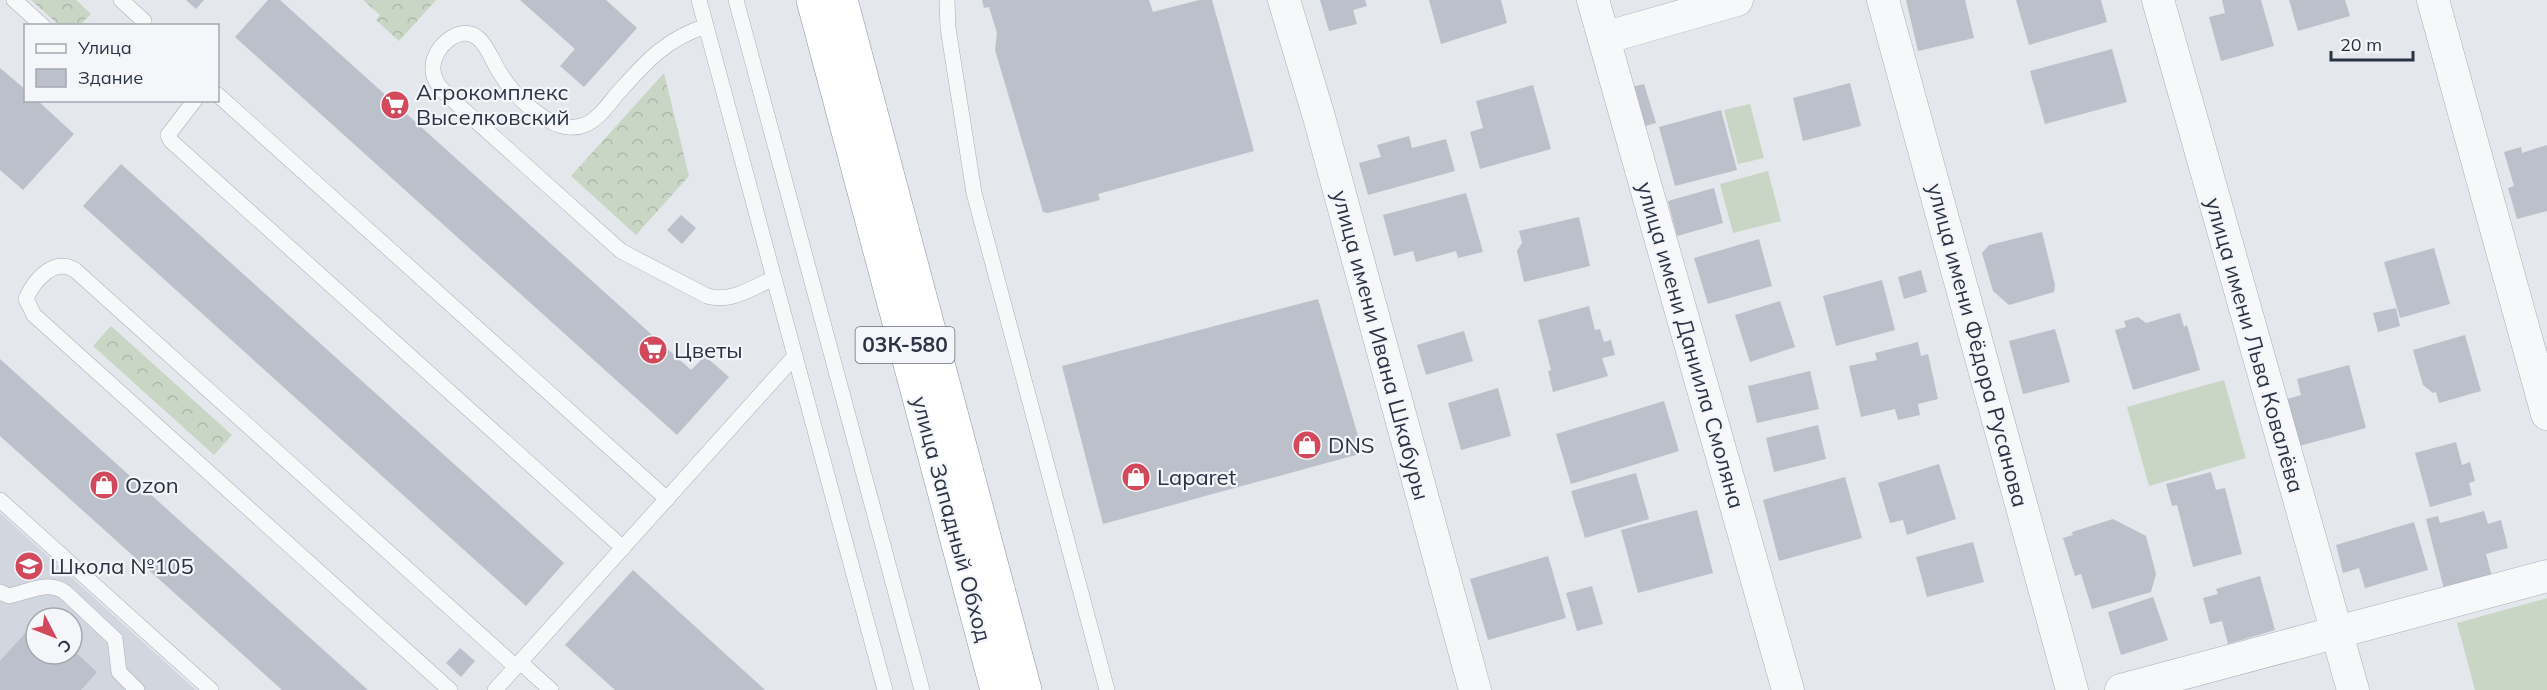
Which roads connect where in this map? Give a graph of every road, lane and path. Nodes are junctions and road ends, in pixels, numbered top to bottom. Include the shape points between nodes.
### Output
1 (14, 0) edge
2 (121, 0) edge
3 (699, 0) edge
4 (736, 0) edge
5 (813, 0) edge
6 (841, 0) edge
7 (947, 0) edge
8 (1284, 0) edge
9 (1593, 0) edge
10 (1737, 0) edge
11 (1883, 0) edge
12 (2158, 0) edge
13 (2433, 0) edge
14 (40, 24) edge
15 (144, 24) edge
16 (706, 26) junction
17 (1604, 38) junction
18 (219, 96) edge
19 (193, 102) edge
20 (774, 278) junction
21 (795, 356) junction
22 (2547, 414) edge
23 (667, 499) junction
24 (0, 500) edge
25 (623, 548) junction
26 (2547, 576) edge
27 (0, 592) edge
28 (2336, 632) junction
29 (518, 664) junction
30 (137, 690) edge
31 (212, 690) edge
32 (450, 690) edge
33 (495, 690) edge
34 (551, 690) edge
35 (885, 690) edge
36 (922, 690) edge
37 (997, 690) edge
38 (1025, 690) edge
39 (1107, 690) edge
40 (1475, 690) edge
41 (1788, 690) edge
42 (2072, 690) edge
43 (2121, 690) edge
44 (2353, 690) edge

1 - 14 lane
2 - 15 lane
3 - 16 lane
4 - 36 lane
5 - 37 highway, улица Западный Обход / 03К-580
6 - 38 highway, улица Западный Обход / 03К-580
7 - 39 lane via 974,193
8 - 40 street, улица имени Ивана Шкабуры
9 - 17 street, улица имени Даниила Смоляна
10 - 17 street
11 - 42 street, улица имени Фёдора Русанова
12 - 28 street, улица имени Льва Ковалёва
13 - 22 street
16 - 20 lane
16 - 20 lane via 669,41 585,125 559,125 530,106 501,76 480,39 473,35 446,41 434,57 434,77 446,94 621,251 720,299
17 - 41 street, улица имени Даниила Смоляна
18 - 23 lane
19 - 25 lane via 171,128 171,141
20 - 21 lane
21 - 23 lane
21 - 35 lane
23 - 25 lane
24 - 31 lane
25 - 29 lane
26 - 28 street
27 - 30 lane via 9,596 48,586 65,592 115,639 119,672
28 - 43 street
28 - 44 street, улица имени Льва Ковалёва
29 - 32 lane via 75,270 68,265 48,270 26,299 34,315
29 - 33 lane
29 - 34 lane

